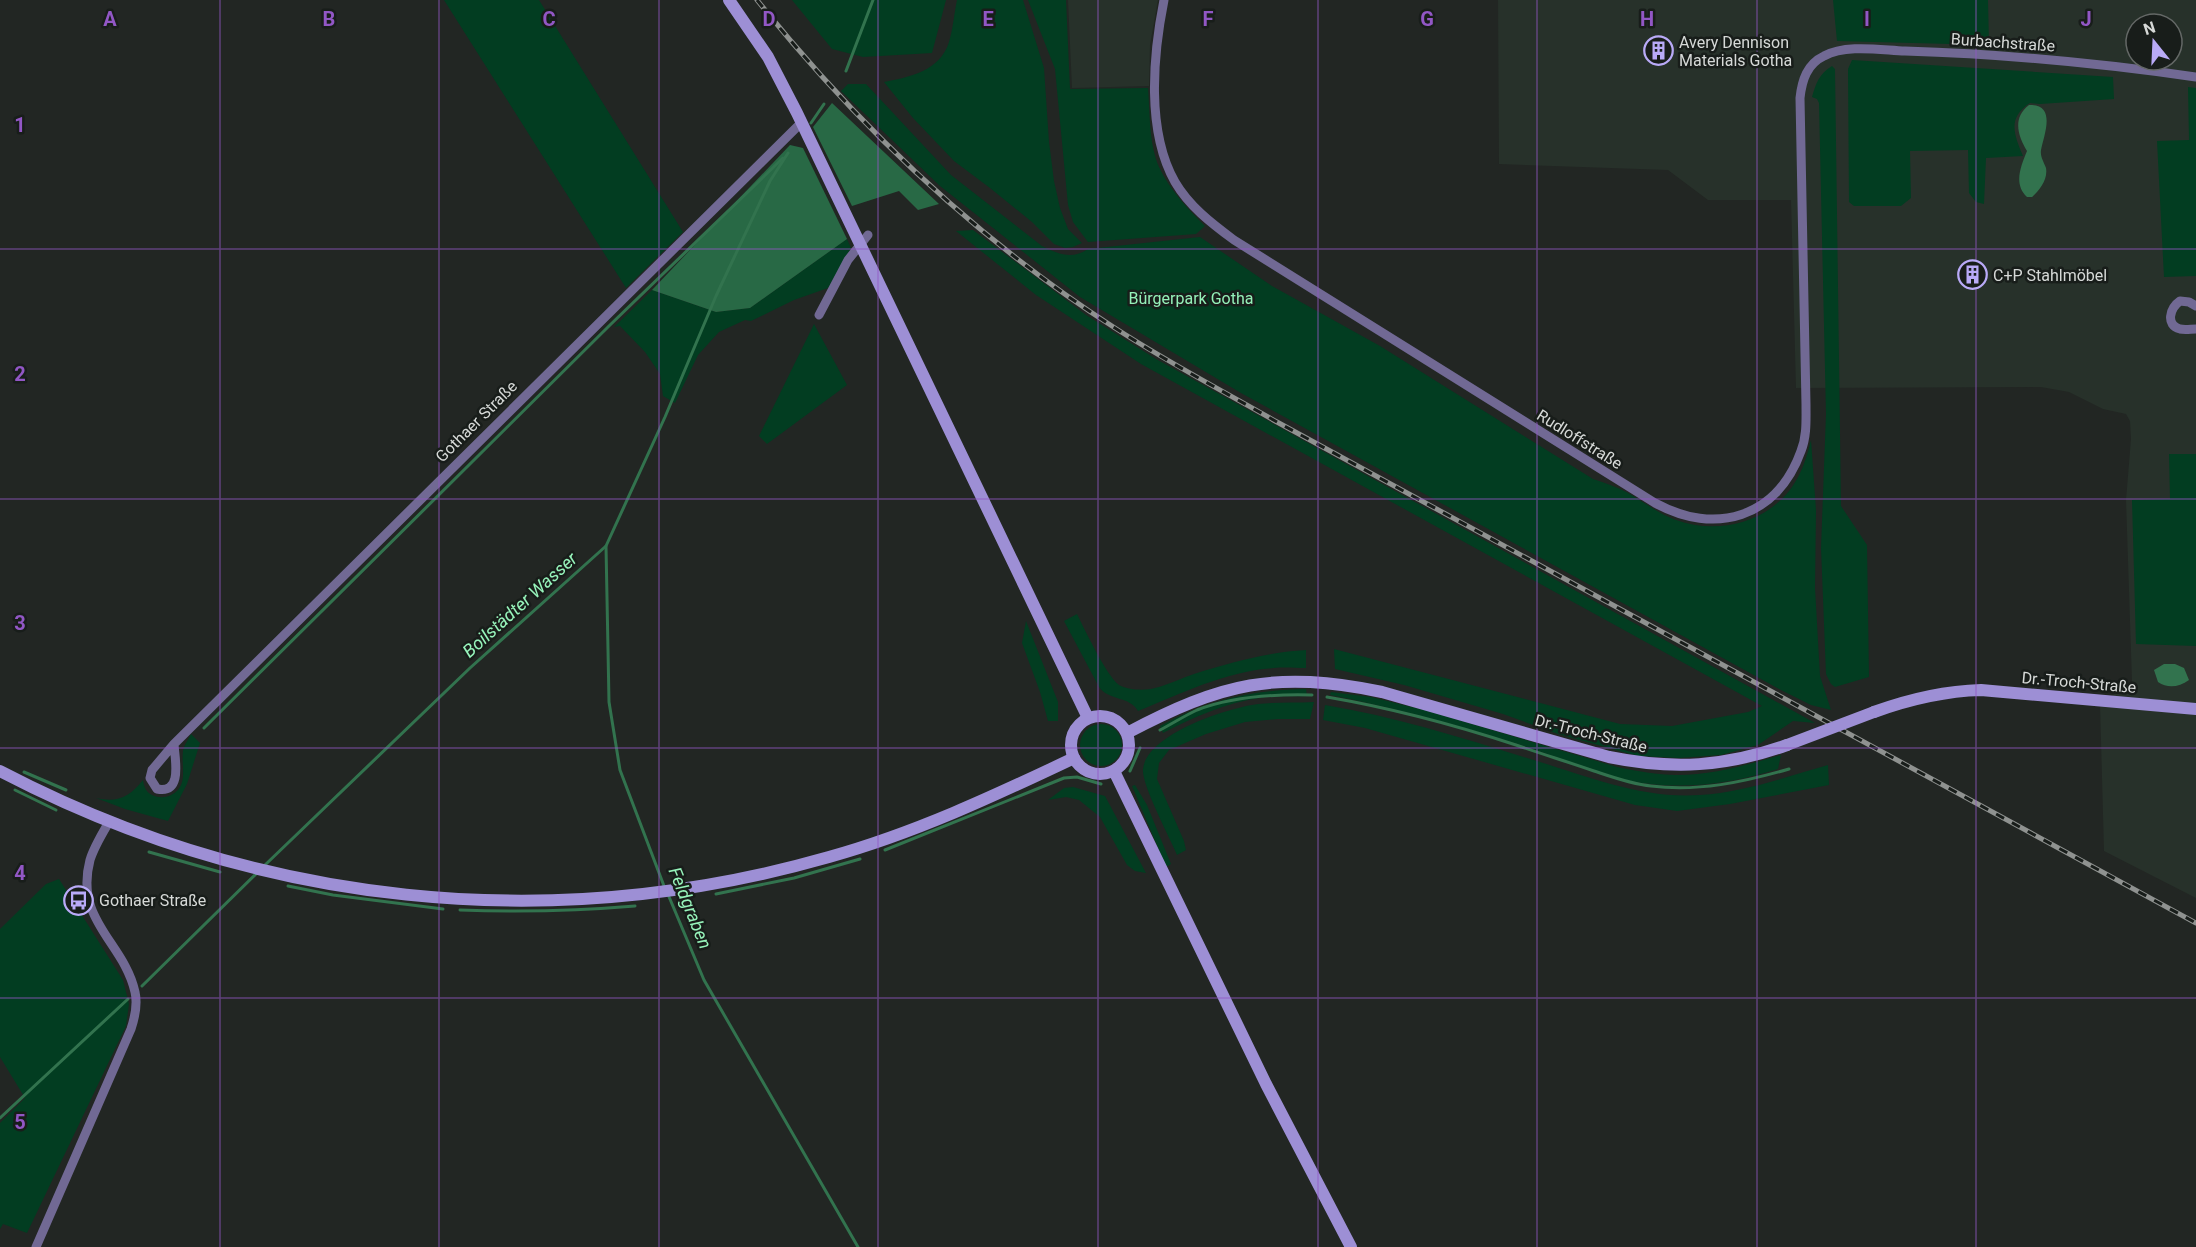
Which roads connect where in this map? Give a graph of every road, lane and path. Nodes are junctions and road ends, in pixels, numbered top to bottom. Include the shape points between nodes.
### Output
1 (729, 0) edge
2 (1164, 0) edge
3 (1811, 66) joint
4 (2196, 77) edge
5 (802, 122) junction
6 (864, 240) junction
7 (2196, 306) edge
8 (819, 315) dead end
9 (2196, 329) edge
10 (2196, 709) edge
11 (1088, 718) junction
12 (1127, 733) junction
13 (174, 744) junction
14 (1074, 758) junction
15 (0, 771) edge
16 (1114, 771) junction
17 (109, 822) junction
18 (36, 1247) edge
19 (1351, 1247) edge

1 - 5 main road via 768,57
2 - 3 street, Rudloffstraße via 1155,69 1161,148 1170,172 1197,210 1234,240 1655,503 1697,520 1722,519 1760,506 1782,488 1802,449 1806,405 1800,98
3 - 4 street, Burbachstraße via 1834,52 1886,50 2108,65
5 - 6 main road
5 - 13 street, Gothaer Straße
6 - 8 street via 848,260
6 - 11 main road
7 - 9 street via 2180,301 2170,316 2176,327
10 - 12 main road, Dr.-Troch-Straße, bridge via 1982,690 1955,691 1924,696 1742,759 1676,766 1609,757 1352,686 1275,681 1226,690 1173,709
11 - 12 main road via 1110,717
11 - 14 main road via 1072,735
12 - 16 main road via 1128,754
13 - 13 street, Gothaer Straße via 176,781 164,791 157,789 150,778 152,770
14 - 16 main road via 1091,773
14 - 17 main road via 987,800 869,845 762,875 681,890 579,900 483,901 380,892 250,868
15 - 17 main road
16 - 19 main road via 1261,1074
17 - 18 street via 90,860 88,892 97,923 130,978 135,1011 131,1029

